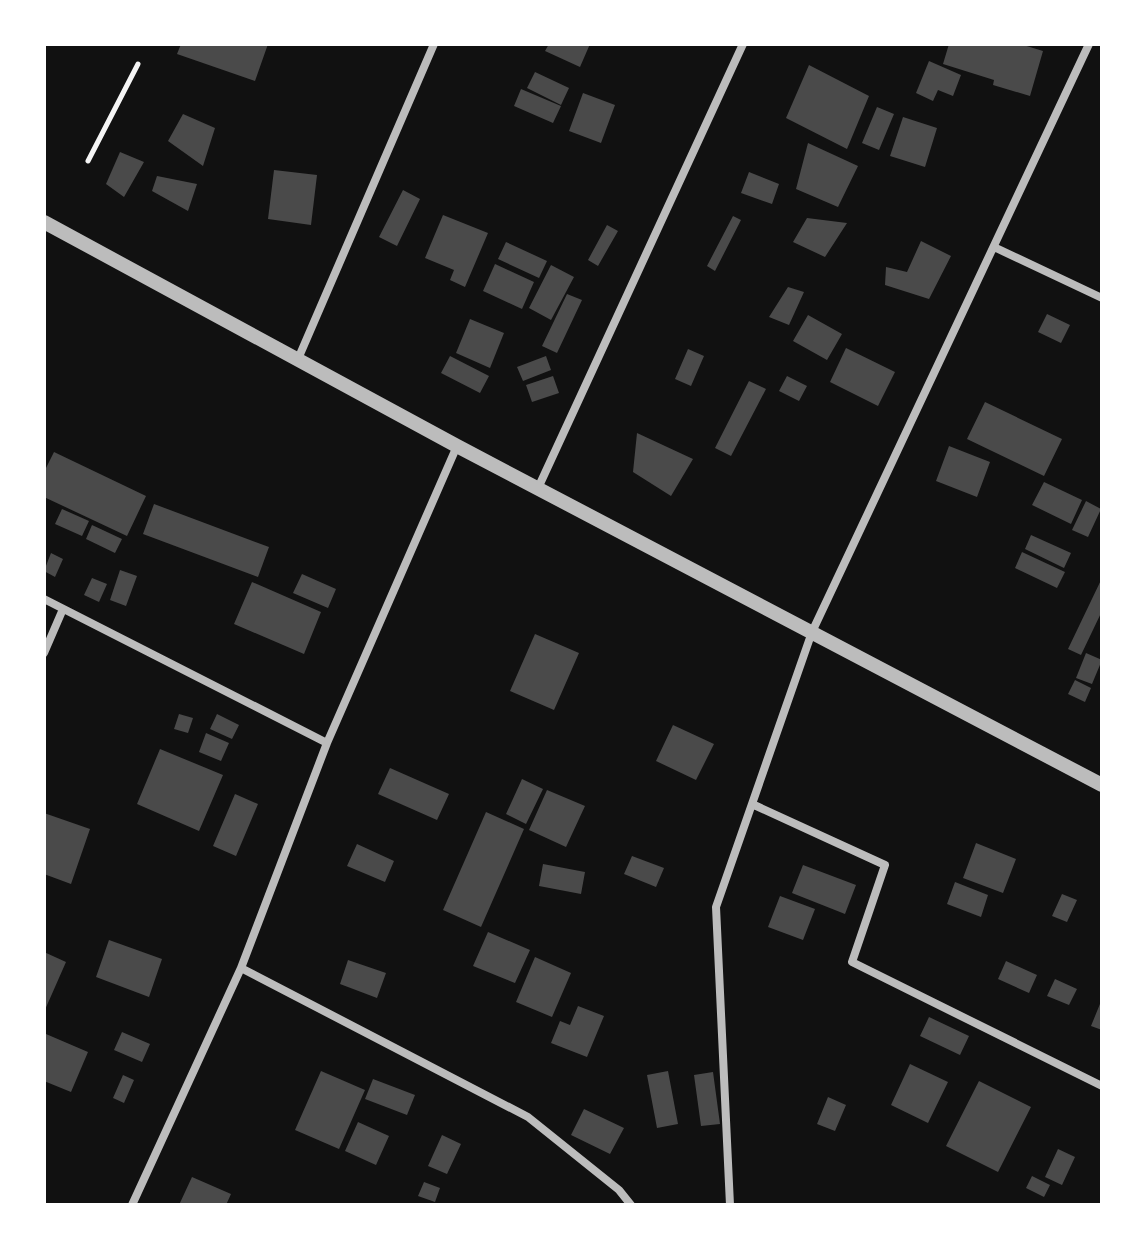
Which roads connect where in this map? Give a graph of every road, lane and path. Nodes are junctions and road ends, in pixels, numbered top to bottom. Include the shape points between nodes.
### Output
1 (434, 44) edge
2 (743, 44) edge
3 (1089, 44) edge
4 (138, 64) dead end
5 (88, 161) dead end
6 (44, 222) edge
7 (994, 247) junction
8 (1102, 298) edge
9 (298, 359) junction
10 (457, 446) junction
11 (539, 486) junction
12 (44, 599) edge
13 (63, 609) junction
14 (812, 632) junction
15 (44, 653) edge
16 (327, 743) junction
17 (1102, 785) edge
18 (752, 804) junction
19 (241, 968) junction
20 (1102, 1086) edge
21 (132, 1205) edge
22 (631, 1205) edge
23 (730, 1205) edge

1 - 9 street
2 - 11 street
3 - 7 street
4 - 5 path
6 - 9 street
7 - 8 street
7 - 14 street
9 - 10 street
10 - 11 street
10 - 16 street
11 - 14 street
12 - 13 street
13 - 15 street
13 - 16 street
14 - 17 street
14 - 18 street
16 - 19 street
18 - 20 street via 885,865 852,962
18 - 23 street via 716,907
19 - 21 street
19 - 22 street via 528,1117

